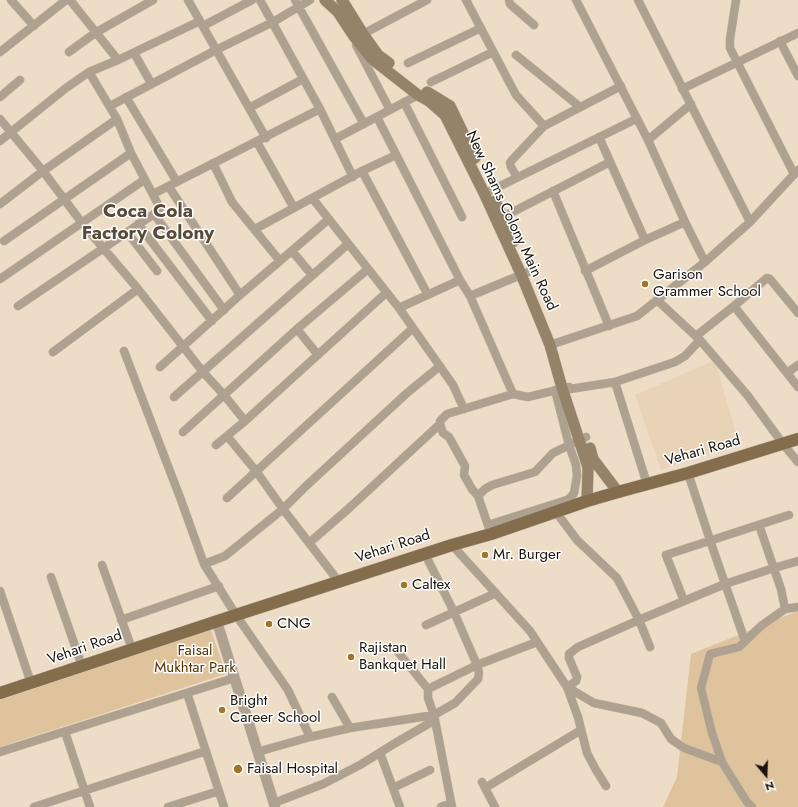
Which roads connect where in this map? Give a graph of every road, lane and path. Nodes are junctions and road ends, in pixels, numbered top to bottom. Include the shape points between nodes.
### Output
1 (66, 0) edge
2 (70, 0) edge
3 (153, 0) edge
4 (188, 0) edge
5 (252, 0) edge
6 (260, 0) edge
7 (310, 0) edge
8 (325, 0) edge
9 (332, 0) edge
10 (342, 0) edge
11 (427, 0) edge
12 (466, 0) edge
13 (509, 0) edge
14 (576, 0) edge
15 (638, 0) edge
16 (736, 0) edge
17 (15, 1) edge
18 (297, 4) edge
19 (273, 22) junction
20 (202, 24) junction
21 (534, 25) dead end
22 (34, 26) junction
23 (481, 28) junction
24 (95, 32) junction
25 (798, 33) edge
26 (358, 35) junction
27 (780, 41) junction
28 (216, 50) junction
29 (0, 52) edge
30 (69, 52) dead end
31 (493, 52) junction
32 (134, 53) junction
33 (516, 55) dead end
34 (118, 60) junction
35 (737, 61) junction
36 (408, 63) dead end
37 (89, 72) junction
38 (798, 76) edge
39 (304, 79) junction
40 (20, 80) dead end
41 (431, 82) dead end
42 (151, 83) junction
43 (621, 86) junction
44 (682, 89) junction
45 (418, 95) junction
46 (0, 97) edge
47 (126, 97) junction
48 (404, 102) junction
49 (691, 104) junction
50 (110, 106) junction
51 (580, 107) junction
52 (249, 108) junction
53 (320, 109) junction
54 (390, 110) junction
55 (377, 117) junction
56 (0, 119) edge
57 (117, 119) junction
58 (636, 119) junction
59 (364, 124) junction
60 (544, 126) junction
61 (10, 132) junction
62 (599, 137) junction
63 (266, 138) junction
64 (335, 139) junction
65 (648, 140) junction
66 (0, 141) edge
67 (257, 142) junction
68 (131, 153) junction
69 (396, 155) junction
70 (610, 162) junction
71 (213, 163) junction
72 (43, 171) junction
73 (362, 171) junction
74 (796, 172) edge
75 (353, 177) junction
76 (517, 177) junction
77 (144, 180) junction
78 (177, 182) junction
79 (169, 187) junction
80 (490, 191) junction
81 (552, 191) junction
82 (153, 194) junction
83 (63, 199) junction
84 (313, 199) junction
85 (0, 204) edge
86 (294, 208) junction
87 (154, 214) junction
88 (462, 217) dead end
89 (503, 217) junction
90 (329, 219) junction
91 (685, 222) junction
92 (750, 222) junction
93 (82, 223) junction
94 (138, 224) junction
95 (255, 229) junction
96 (127, 232) junction
97 (645, 240) junction
98 (4, 241) dead end
99 (348, 244) junction
100 (103, 248) junction
101 (292, 251) junction
102 (280, 261) junction
103 (705, 262) junction
104 (368, 270) junction
105 (157, 271) dead end
106 (585, 271) junction
107 (524, 273) junction
108 (312, 275) junction
109 (0, 279) edge
110 (460, 280) junction
111 (138, 289) junction
112 (386, 293) junction
113 (428, 294) junction
114 (240, 295) junction
115 (470, 296) junction
116 (657, 300) junction
117 (18, 306) dead end
118 (734, 306) junction
119 (399, 308) junction
120 (224, 310) junction
121 (798, 313) edge
122 (212, 321) junction
123 (608, 326) junction
124 (413, 328) junction
125 (297, 329) junction
126 (698, 338) junction
127 (553, 344) junction
128 (183, 347) junction
129 (124, 351) dead end
130 (53, 352) dead end
131 (318, 355) junction
132 (798, 365) edge
133 (440, 366) junction
134 (160, 367) dead end
135 (203, 372) junction
136 (787, 373) junction
137 (615, 382) junction
138 (798, 386) edge
139 (564, 388) junction
140 (512, 394) junction
141 (224, 395) junction
142 (174, 397) dead end
143 (464, 409) junction
144 (245, 421) junction
145 (440, 424) junction
146 (183, 432) dead end
147 (227, 436) junction
148 (583, 438) junction
149 (798, 439) edge
150 (783, 444) junction
151 (216, 445) dead end
152 (569, 445) junction
153 (798, 462) edge
154 (256, 471) junction
155 (688, 473) junction
156 (647, 484) junction
157 (618, 492) junction
158 (478, 496) junction
159 (226, 498) dead end
160 (587, 501) junction
161 (283, 509) junction
162 (556, 512) junction
163 (789, 515) dead end
164 (759, 525) junction
165 (490, 530) junction
166 (710, 541) junction
167 (309, 543) junction
168 (452, 545) junction
169 (425, 554) junction
170 (798, 561) edge
171 (204, 564) junction
172 (102, 565) dead end
173 (774, 568) junction
174 (51, 577) dead end
175 (339, 582) junction
176 (725, 584) junction
177 (219, 586) junction
178 (0, 591) edge
179 (496, 593) junction
180 (684, 601) junction
181 (798, 607) edge
182 (785, 609) junction
183 (454, 612) junction
184 (236, 615) junction
185 (121, 620) junction
186 (639, 620) junction
187 (216, 622) junction
188 (426, 624) dead end
189 (745, 641) junction
190 (537, 642) junction
191 (650, 647) dead end
192 (132, 649) junction
193 (398, 652) dead end
194 (477, 665) junction
195 (82, 666) junction
196 (234, 678) junction
197 (31, 683) junction
198 (567, 687) junction
199 (428, 689) junction
200 (0, 693) edge
201 (187, 693) junction
202 (332, 697) dead end
203 (434, 718) junction
204 (350, 728) junction
205 (581, 730) junction
206 (65, 732) junction
207 (310, 737) junction
208 (206, 751) junction
209 (0, 752) edge
210 (258, 752) junction
211 (380, 753) junction
212 (722, 762) junction
213 (430, 770) dead end
214 (606, 786) dead end
215 (393, 788) junction
216 (84, 791) junction
217 (219, 791) junction
218 (181, 805) edge
219 (274, 805) edge
220 (452, 805) edge
221 (34, 807) edge
222 (90, 807) edge
223 (168, 807) edge
224 (224, 807) edge
225 (400, 807) edge
226 (441, 807) edge
227 (495, 807) edge
228 (752, 807) edge

1 - 22 street
2 - 24 street
3 - 24 street
4 - 20 street
5 - 20 street
6 - 19 street
7 - 18 street
8 - 9 main road
8 - 26 main road, New Shams Colony Main Road
10 - 26 main road, New Shams Colony Main Road
11 - 26 street
12 - 23 street
13 - 21 street via 510,4
14 - 43 street
15 - 44 street
16 - 35 street via 730,48
17 - 22 street
18 - 19 street
18 - 59 street
19 - 28 street
19 - 39 street
20 - 28 street
20 - 32 street
22 - 29 street
23 - 31 street
23 - 36 street
24 - 30 street
24 - 34 street
25 - 27 street
26 - 45 main road, New Shams Colony Main Road via 372,59
26 - 54 street via 358,47
26 - 80 main road, New Shams Colony Main Road via 378,55 420,88 450,106
27 - 35 street
27 - 38 street
28 - 42 street
28 - 52 street
31 - 41 street
31 - 60 street via 516,95
32 - 34 street
32 - 42 street
33 - 51 street
34 - 37 street
35 - 44 street
35 - 74 street
37 - 50 street
37 - 61 street
39 - 52 street
39 - 53 street
40 - 46 street
42 - 47 street
43 - 51 street
43 - 58 street
44 - 49 street
45 - 48 street
45 - 107 main road, New Shams Colony Main Road via 445,115
47 - 50 street
47 - 78 street
48 - 54 street
48 - 88 street
49 - 65 street
49 - 92 street
50 - 57 street
51 - 60 street
52 - 63 street
53 - 63 street
53 - 64 street
54 - 55 street
55 - 59 street
55 - 69 street
56 - 61 street
57 - 68 street
57 - 72 street
58 - 62 street
58 - 65 street
59 - 64 street
60 - 76 street via 510,163
61 - 66 street
61 - 72 street
62 - 70 street
62 - 76 street
63 - 67 street
64 - 75 street
65 - 91 street
67 - 71 street
67 - 86 street
68 - 77 street
68 - 83 street
69 - 73 street
69 - 110 street
70 - 81 street
70 - 97 street
71 - 78 street
71 - 95 street via 232,202
72 - 83 street
72 - 85 street
73 - 75 street
73 - 113 street
74 - 92 street
75 - 84 street
76 - 80 street
77 - 82 street
77 - 93 street
78 - 79 street
79 - 82 street
79 - 114 street
80 - 89 main road, New Shams Colony Main Road
81 - 89 street
81 - 106 street
82 - 87 street via 160,208
83 - 93 street
83 - 98 street
84 - 86 street
84 - 90 street
86 - 95 street
87 - 94 street
87 - 120 street
89 - 107 main road, New Shams Colony Main Road
90 - 99 street
90 - 101 street
91 - 97 street
91 - 103 street
92 - 103 street
93 - 100 street
93 - 109 street
94 - 96 street
94 - 122 street
95 - 102 street
96 - 100 street
96 - 105 street
97 - 106 street
99 - 104 street
99 - 108 street
100 - 111 street
100 - 117 street
101 - 102 street
101 - 108 street
102 - 114 street
103 - 116 street
104 - 112 street
104 - 125 street
106 - 123 street
107 - 115 street
107 - 127 main road, New Shams Colony Main Road
108 - 135 street
110 - 113 street
110 - 115 street
111 - 128 street
111 - 130 street
112 - 119 street
112 - 131 street
113 - 119 street
114 - 120 street
115 - 140 street
116 - 123 street via 637,316
116 - 126 street
118 - 121 street via 767,278
118 - 126 street
118 - 136 street
119 - 124 street
120 - 122 street
122 - 128 street
123 - 127 street
124 - 133 street
124 - 154 street
125 - 131 street
125 - 141 street
126 - 137 street via 685,356 675,362
126 - 150 street via 748,396
127 - 139 main road, New Shams Colony Main Road
128 - 134 street
128 - 135 street
129 - 171 street
131 - 144 street
132 - 136 street
133 - 143 street via 453,385
133 - 161 street via 407,393
135 - 141 street
135 - 142 street
136 - 138 street
137 - 139 street
137 - 156 street
139 - 140 street via 528,397
139 - 148 main road, New Shams Colony Main Road
139 - 152 street
140 - 143 street
141 - 144 street
141 - 146 street
143 - 145 street via 448,414
144 - 147 street
145 - 158 street via 443,433 465,466 464,475
145 - 167 street
147 - 151 street
147 - 154 street
148 - 152 street
148 - 157 main road, New Shams Colony Main Road via 593,460
148 - 160 main road, New Shams Colony Main Road via 588,467
149 - 150 main road, Vehari Road
150 - 153 street
150 - 155 main road, Vehari Road
152 - 158 street via 553,453 535,472 492,485
152 - 165 street via 577,476 571,497
154 - 159 street
154 - 161 street
155 - 156 main road, Vehari Road
155 - 166 street
156 - 157 main road, Vehari Road
157 - 160 main road, Vehari Road
158 - 165 street
160 - 162 main road, Vehari Road
161 - 167 street
161 - 171 street via 225,556
162 - 165 main road, Vehari Road
162 - 186 street via 577,540 617,578
163 - 164 street
164 - 166 street
164 - 173 street
165 - 168 main road, Vehari Road
166 - 176 street
166 - 180 street via 666,555
167 - 175 street
168 - 169 main road, Vehari Road
168 - 179 street
169 - 175 main road, Vehari Road
169 - 183 street
170 - 173 street
171 - 177 street
172 - 185 street
173 - 176 street
173 - 182 street
174 - 195 street
175 - 184 main road, Vehari Road
176 - 180 street
176 - 189 street
177 - 184 street
177 - 185 street
178 - 197 street
179 - 183 street
179 - 190 street
180 - 186 street
181 - 182 street
182 - 189 street
183 - 188 street
183 - 194 street
184 - 187 main road, Vehari Road
184 - 207 street via 288,690
185 - 192 street
186 - 191 street
186 - 198 street via 572,651 569,658 577,677 576,682
187 - 192 main road, Vehari Road
187 - 196 street
189 - 212 street via 739,647 710,654 701,688
190 - 194 street
190 - 198 street
192 - 195 main road, Vehari Road
193 - 199 street
194 - 199 street
194 - 203 street via 480,673 478,678 455,703
195 - 197 main road, Vehari Road
196 - 201 street
196 - 210 street
197 - 200 main road, Vehari Road
198 - 205 street
198 - 212 street via 594,703 642,713 661,723 672,739 684,748
199 - 203 street
201 - 206 street
201 - 208 street
202 - 204 street
203 - 204 street
203 - 211 street
203 - 220 street
204 - 207 street
205 - 214 street via 587,753
205 - 227 street via 483,785
206 - 209 street
206 - 216 street
207 - 210 street
208 - 216 street
208 - 217 street
210 - 219 street
211 - 215 street
211 - 219 street via 360,766
212 - 228 street
213 - 215 street
215 - 225 street
216 - 221 street
216 - 222 street
217 - 218 street
217 - 224 street
218 - 223 street
220 - 226 street

